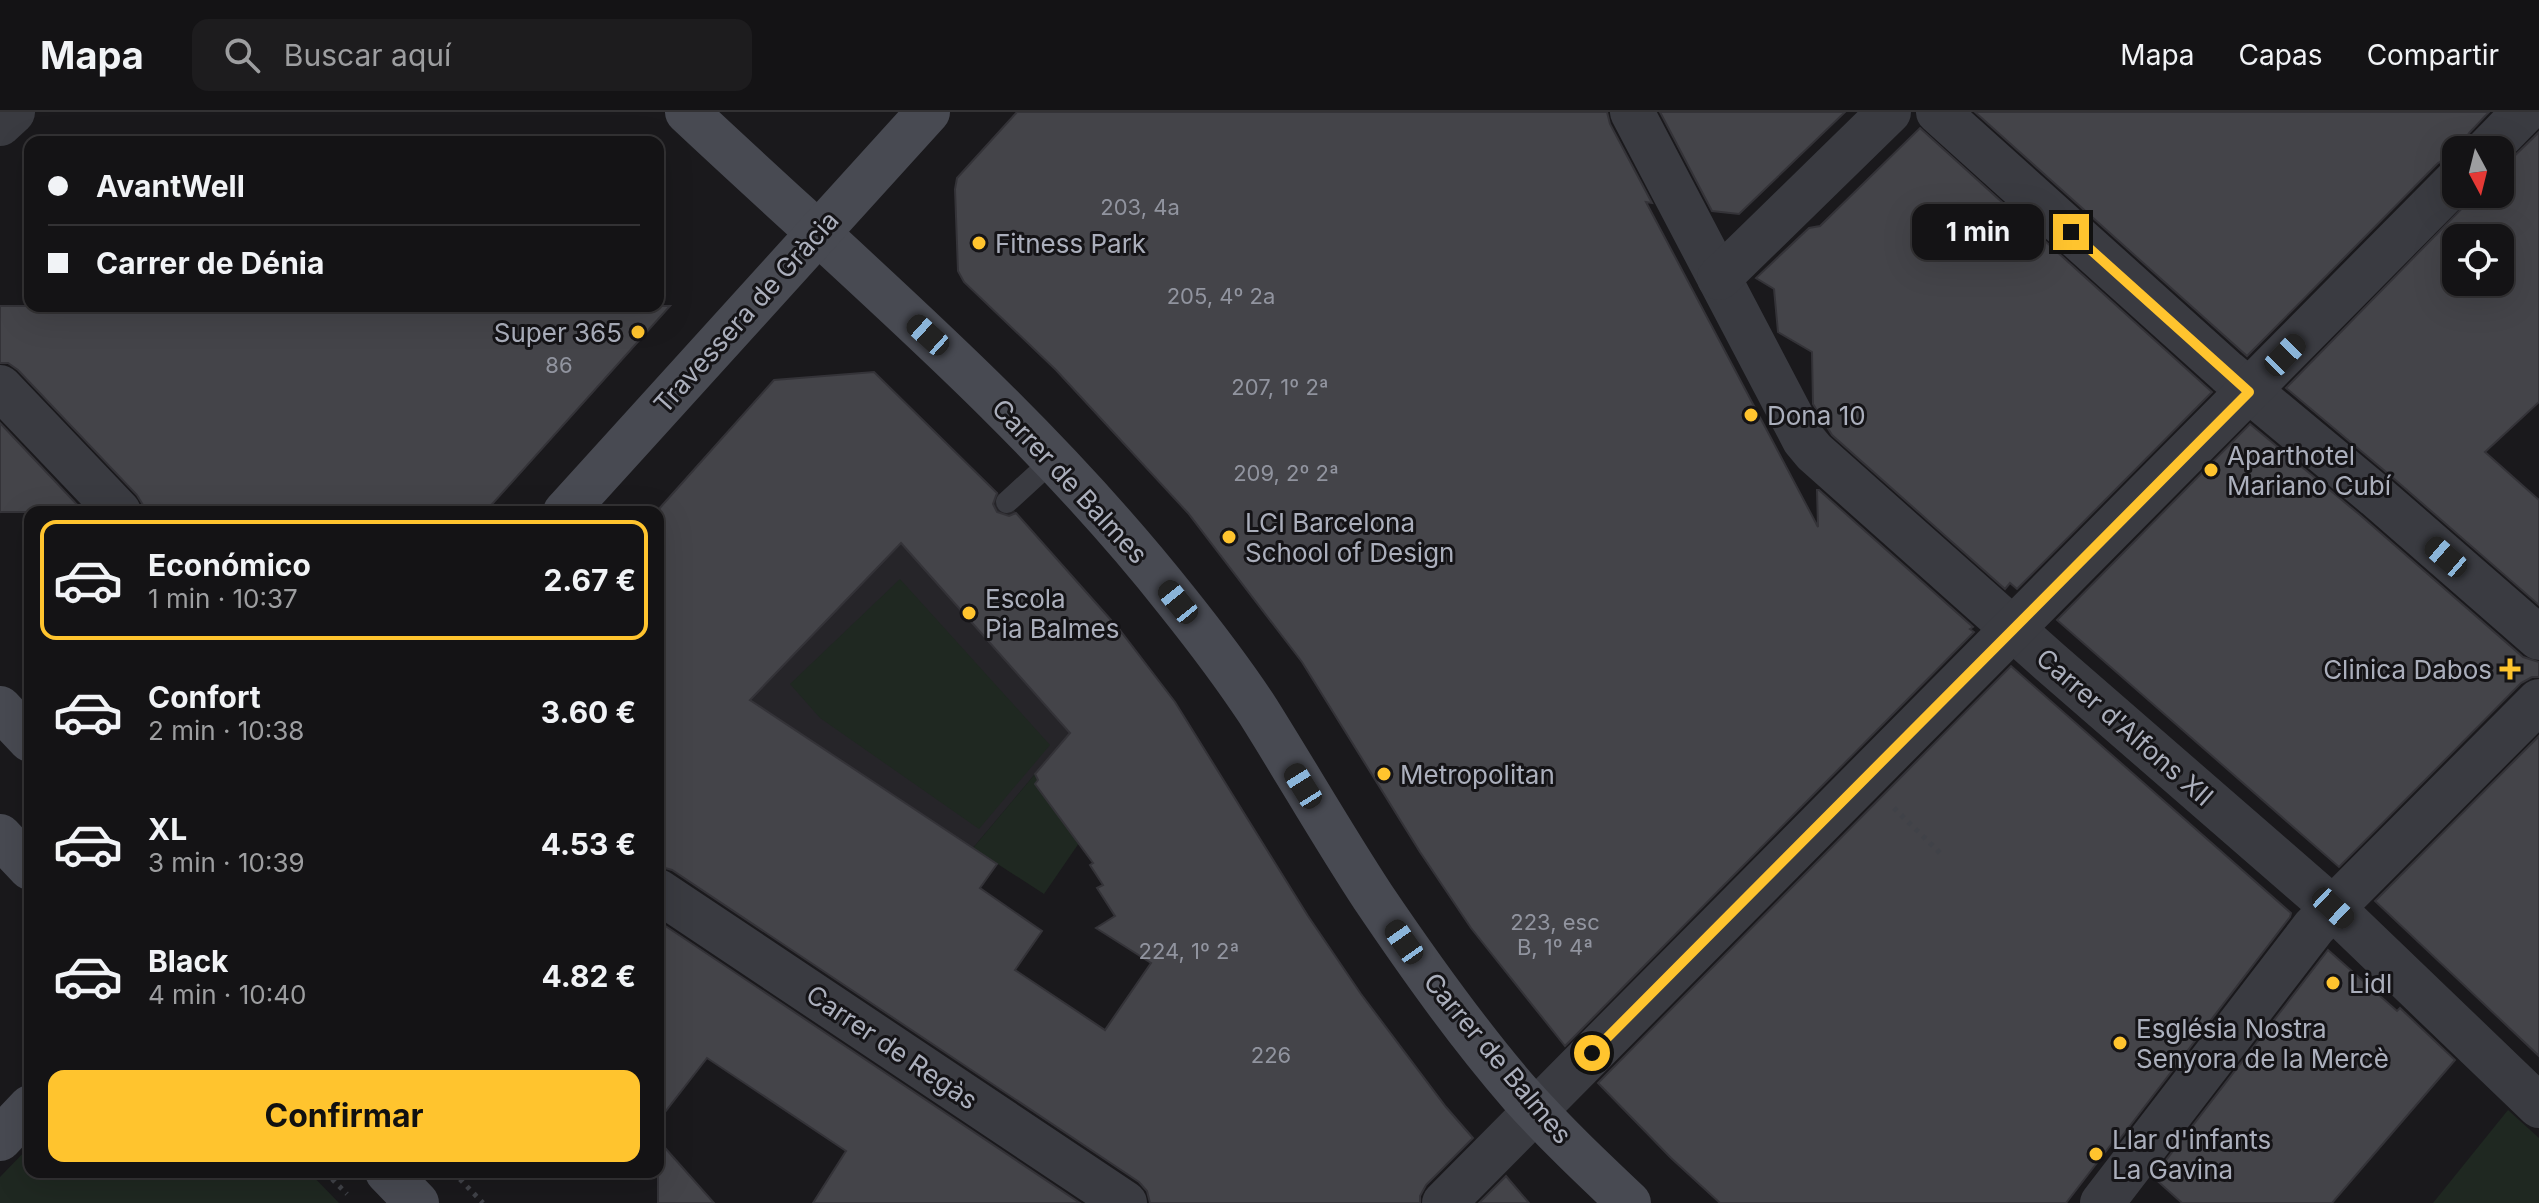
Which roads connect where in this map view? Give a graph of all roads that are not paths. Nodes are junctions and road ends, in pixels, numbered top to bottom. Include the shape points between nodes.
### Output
1 (13, 112) edge
2 (687, 112) edge
3 (928, 112) edge
4 (1632, 112) edge
5 (1889, 112) edge
6 (1938, 112) edge
7 (2524, 112) edge
8 (0, 124) edge
9 (2501, 136) edge
10 (2442, 195) edge
11 (817, 233) junction
12 (1719, 278) junction
13 (0, 387) edge
14 (2249, 392) junction
15 (1053, 460) junction
16 (1007, 502) dead end
17 (113, 506) edge
18 (570, 506) edge
19 (2013, 630) junction
20 (2539, 638) edge
21 (2539, 701) edge
22 (0, 708) edge
23 (24, 734) edge
24 (0, 836) edge
25 (24, 862) edge
26 (664, 895) edge
27 (2333, 908) junction
28 (2539, 1106) edge
29 (1535, 1110) junction
30 (24, 1113) edge
31 (0, 1138) edge
32 (393, 1178) edge
33 (417, 1203) edge
34 (1125, 1203) edge
35 (1444, 1203) edge
36 (1629, 1203) edge
37 (2102, 1203) edge

1 - 8 street
2 - 11 main road, Carrer de Balmes
3 - 11 main road, Travessera de Gràcia
4 - 12 street, Carrer d'Alfons XII
5 - 12 street
6 - 14 street
7 - 9 street
10 - 14 street
11 - 15 main road, Carrer de Balmes
11 - 18 main road, Travessera de Gràcia
12 - 19 street, Carrer d'Alfons XII via 1809,446
13 - 17 street
14 - 19 street
14 - 20 street
15 - 16 lane
15 - 29 main road, Carrer de Balmes via 1187,614 1255,708 1437,990
19 - 27 street, Carrer d'Alfons XII
19 - 29 street
21 - 27 street
22 - 23 main road
24 - 25 main road
26 - 34 street, Carrer de Regàs
27 - 28 street, Carrer d'Alfons XII
27 - 37 street
29 - 35 street
29 - 36 main road, Carrer de Balmes
30 - 31 main road
32 - 33 main road

